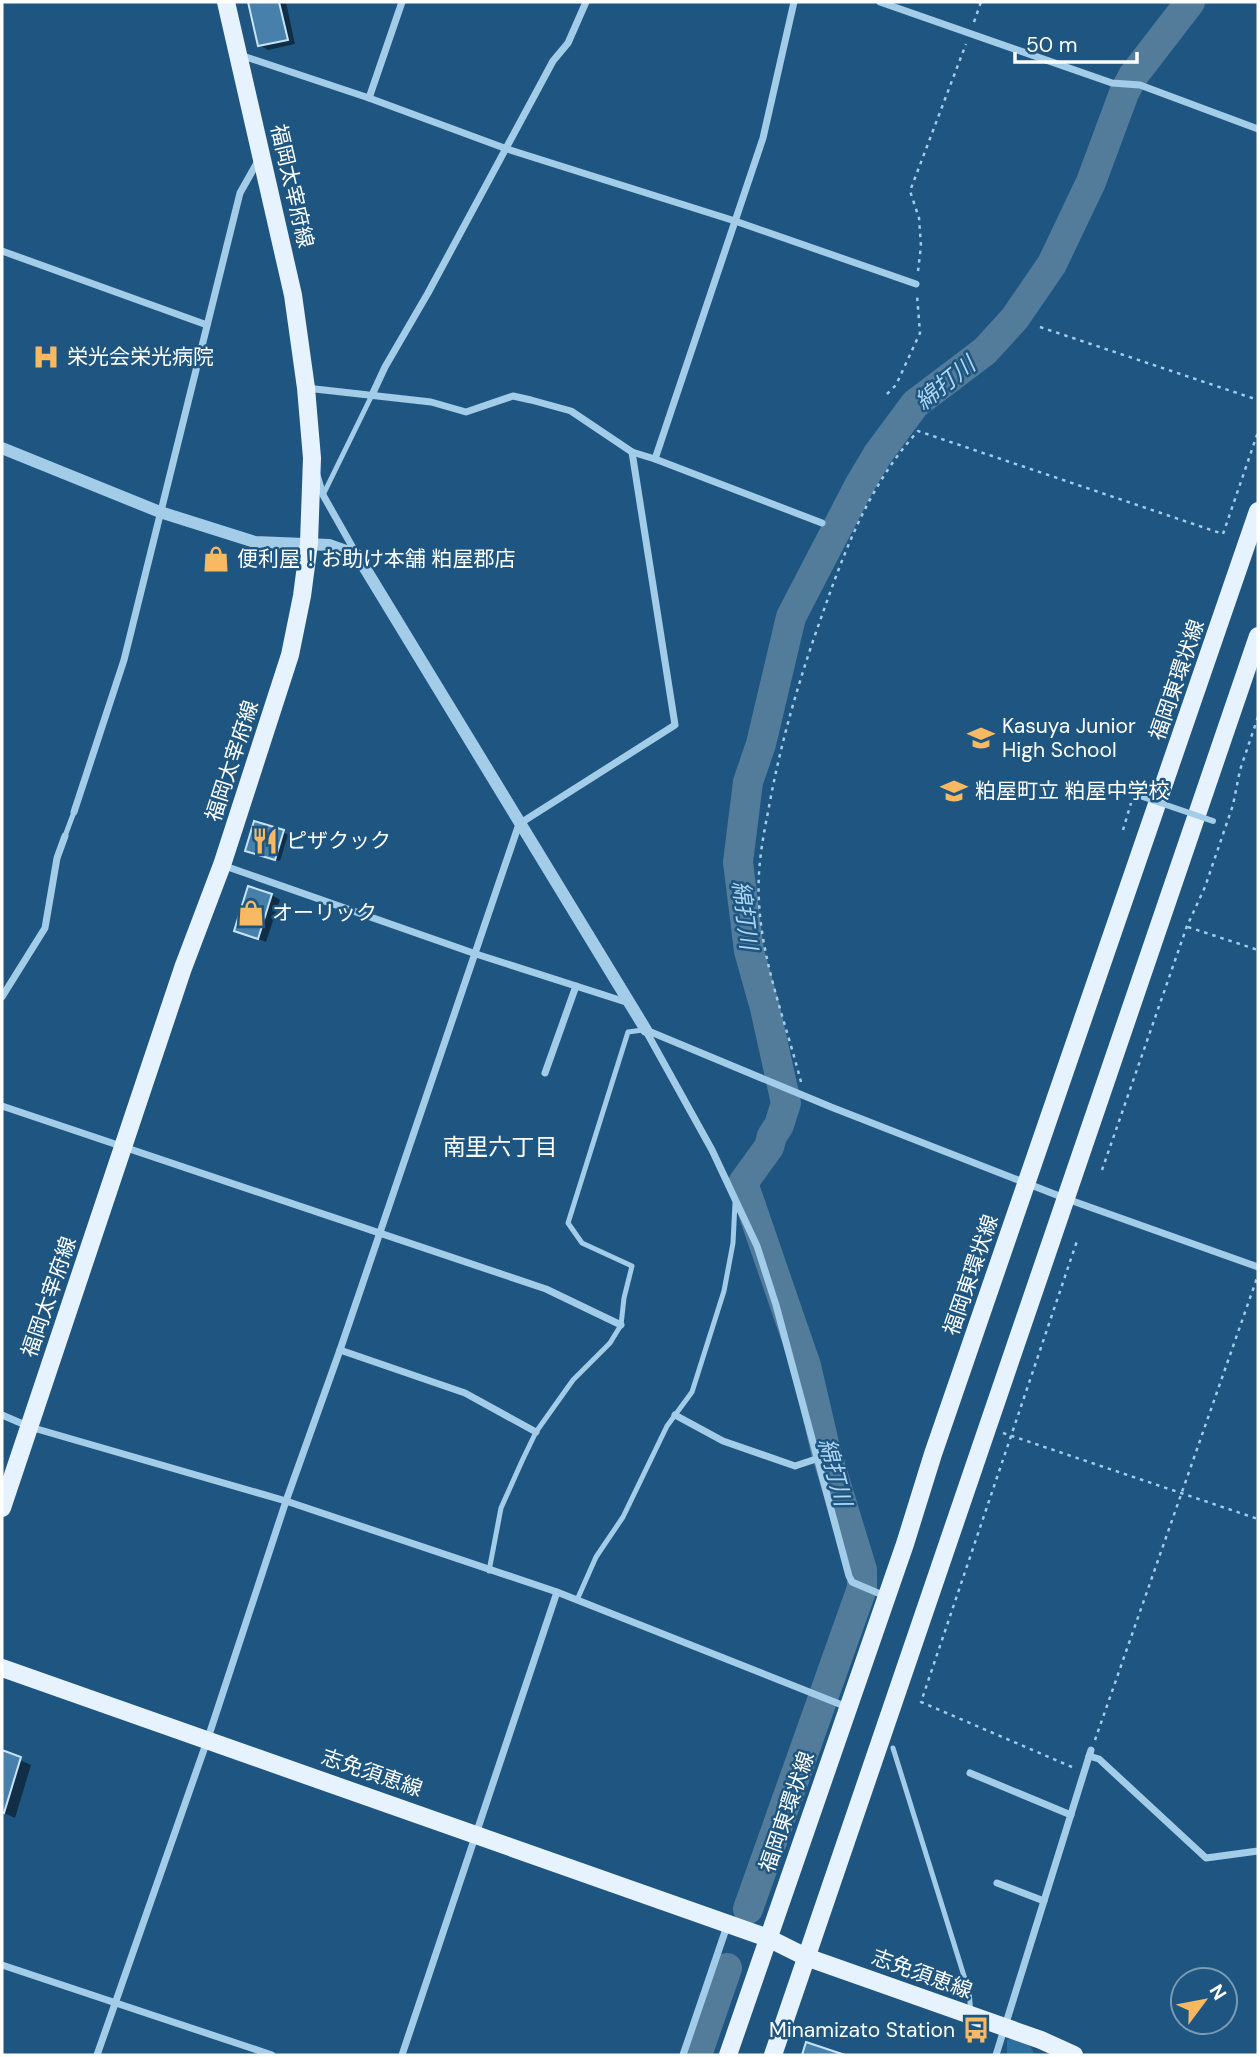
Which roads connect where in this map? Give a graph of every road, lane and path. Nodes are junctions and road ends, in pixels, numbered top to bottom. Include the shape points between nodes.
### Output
1 (226, 2) edge
2 (402, 2) edge
3 (586, 2) edge
4 (794, 2) edge
5 (880, 2) edge
6 (981, 2) edge
7 (970, 34) junction
8 (238, 54) junction
9 (369, 98) junction
10 (1258, 129) edge
11 (507, 149) junction
12 (262, 153) junction
13 (735, 221) junction
14 (2, 251) edge
15 (916, 284) junction
16 (207, 325) junction
17 (1040, 327) dead end
18 (306, 388) junction
19 (887, 394) dead end
20 (372, 395) junction
21 (1258, 400) edge
22 (1258, 432) edge
23 (2, 448) edge
24 (632, 452) junction
25 (312, 458) junction
26 (656, 458) junction
27 (323, 495) junction
28 (1258, 511) edge
29 (160, 512) junction
30 (822, 523) dead end
31 (309, 543) junction
32 (357, 555) junction
33 (1258, 636) edge
34 (1258, 717) edge
35 (1109, 785) dead end
36 (1134, 794) junction
37 (74, 812) joint
38 (1213, 821) dead end
39 (519, 824) junction
40 (1123, 830) dead end
41 (65, 836) joint
42 (222, 865) junction
43 (1187, 926) junction
44 (1258, 950) edge
45 (476, 954) junction
46 (576, 986) junction
47 (2, 997) edge
48 (629, 1003) junction
49 (646, 1030) junction
50 (545, 1073) dead end
51 (795, 1092) junction
52 (2, 1106) edge
53 (123, 1149) junction
54 (1102, 1170) dead end
55 (1027, 1182) junction
56 (736, 1196) junction
57 (1066, 1199) junction
58 (380, 1232) junction
59 (1077, 1241) dead end
60 (1258, 1267) edge
61 (1258, 1275) edge
62 (621, 1325) junction
63 (340, 1350) junction
64 (2, 1415) edge
65 (675, 1415) junction
66 (30, 1427) junction
67 (536, 1432) junction
68 (1011, 1436) junction
69 (816, 1459) junction
70 (1181, 1493) junction
71 (286, 1501) junction
72 (2, 1508) edge
73 (1258, 1519) edge
74 (489, 1571) junction
75 (557, 1592) junction
76 (878, 1593) junction
77 (577, 1600) junction
78 (2, 1668) edge
79 (839, 1703) junction
80 (207, 1741) junction
81 (893, 1748) dead end
82 (1090, 1753) junction
83 (1084, 1772) junction
84 (970, 1773) dead end
85 (1071, 1815) junction
86 (477, 1834) junction
87 (1258, 1851) edge
88 (997, 1883) dead end
89 (1044, 1901) junction
90 (727, 1925) junction
91 (761, 1936) junction
92 (806, 1957) junction
93 (2, 1965) edge
94 (115, 2003) junction
95 (971, 2015) junction
96 (1005, 2027) junction
97 (97, 2055) edge
98 (272, 2055) edge
99 (402, 2055) edge
100 (683, 2055) edge
101 (728, 2055) edge
102 (773, 2055) edge
103 (996, 2055) edge
104 (1074, 2055) edge

1 - 8 main road, 福岡太宰府線
2 - 9 street
3 - 11 street via 568,43 553,61
4 - 13 street via 763,138
5 - 7 street
6 - 7 path
7 - 10 street via 1112,83 1140,85
7 - 15 path via 910,191 919,218 921,246
8 - 9 street
8 - 12 main road, 福岡太宰府線
9 - 11 street
11 - 13 street
11 - 20 street
12 - 16 street via 240,192
12 - 18 main road, 福岡太宰府線 via 293,295
13 - 15 street
13 - 26 street
14 - 16 street
15 - 19 path via 920,333 896,385
16 - 29 street
17 - 21 path
18 - 20 street
18 - 25 main road, 福岡太宰府線
20 - 24 street via 431,402 466,412 513,396 570,411
20 - 27 lane
22 - 51 path via 1223,534 918,431 900,451 861,515 839,565 791,706 760,853 759,902 768,962 801,1082
23 - 29 street
24 - 26 street
24 - 39 street via 675,725
25 - 27 street
25 - 31 main road, 福岡太宰府線
26 - 30 street
27 - 32 street
28 - 55 main road, 福岡東環状線
29 - 31 street via 255,542
29 - 37 street via 124,660
31 - 32 street
31 - 42 main road, 福岡太宰府線 via 290,656
32 - 39 street
33 - 57 main road
34 - 43 path via 1233,805
35 - 36 path
36 - 38 street, bridge
36 - 40 path
37 - 41 lane
39 - 45 street
39 - 48 street
41 - 47 street via 45,928
42 - 45 street
42 - 53 main road, 福岡太宰府線
43 - 44 path
43 - 54 path
45 - 46 street
45 - 58 street
46 - 48 street
46 - 50 street
48 - 49 street
49 - 51 street
49 - 56 street
49 - 62 lane via 628,1032 568,1223 582,1243 632,1266
51 - 55 street
52 - 53 street
53 - 58 street
53 - 66 main road, 福岡太宰府線
55 - 57 street
55 - 76 main road, 福岡東環状線 via 905,1544
56 - 65 lane via 724,1291 692,1392
56 - 69 street via 776,1305
57 - 60 street
57 - 92 main road
58 - 62 street via 546,1289
58 - 63 street
59 - 68 path
61 - 70 path
62 - 67 lane
63 - 67 street via 465,1393
63 - 71 street
64 - 66 street
65 - 69 street via 723,1441 794,1466
65 - 77 lane
66 - 71 street
66 - 72 main road, 福岡太宰府線
67 - 74 lane via 501,1508
68 - 70 path
68 - 83 path via 922,1702
69 - 76 street via 852,1582
70 - 73 path
70 - 82 path
71 - 74 street
71 - 80 street
74 - 75 street
75 - 77 street
75 - 86 street
76 - 79 main road, 福岡東環状線
77 - 79 street
78 - 80 main road, 志免須恵線
79 - 91 main road, 福岡東環状線
80 - 86 main road, 志免須恵線
80 - 94 street
81 - 95 lane via 969,1992
82 - 83 street
82 - 87 street via 1206,1858
83 - 85 street
84 - 85 street
85 - 89 street
86 - 90 main road, 志免須恵線
86 - 99 street
88 - 89 street
89 - 96 street
90 - 91 main road, 志免須恵線
90 - 100 street
91 - 92 main road, 志免須恵線
91 - 101 main road, 福岡東環状線
92 - 95 main road, 志免須恵線
92 - 102 main road
93 - 94 street
94 - 97 street
94 - 98 street
95 - 96 main road, 志免須恵線
96 - 103 street
96 - 104 main road, 志免須恵線

